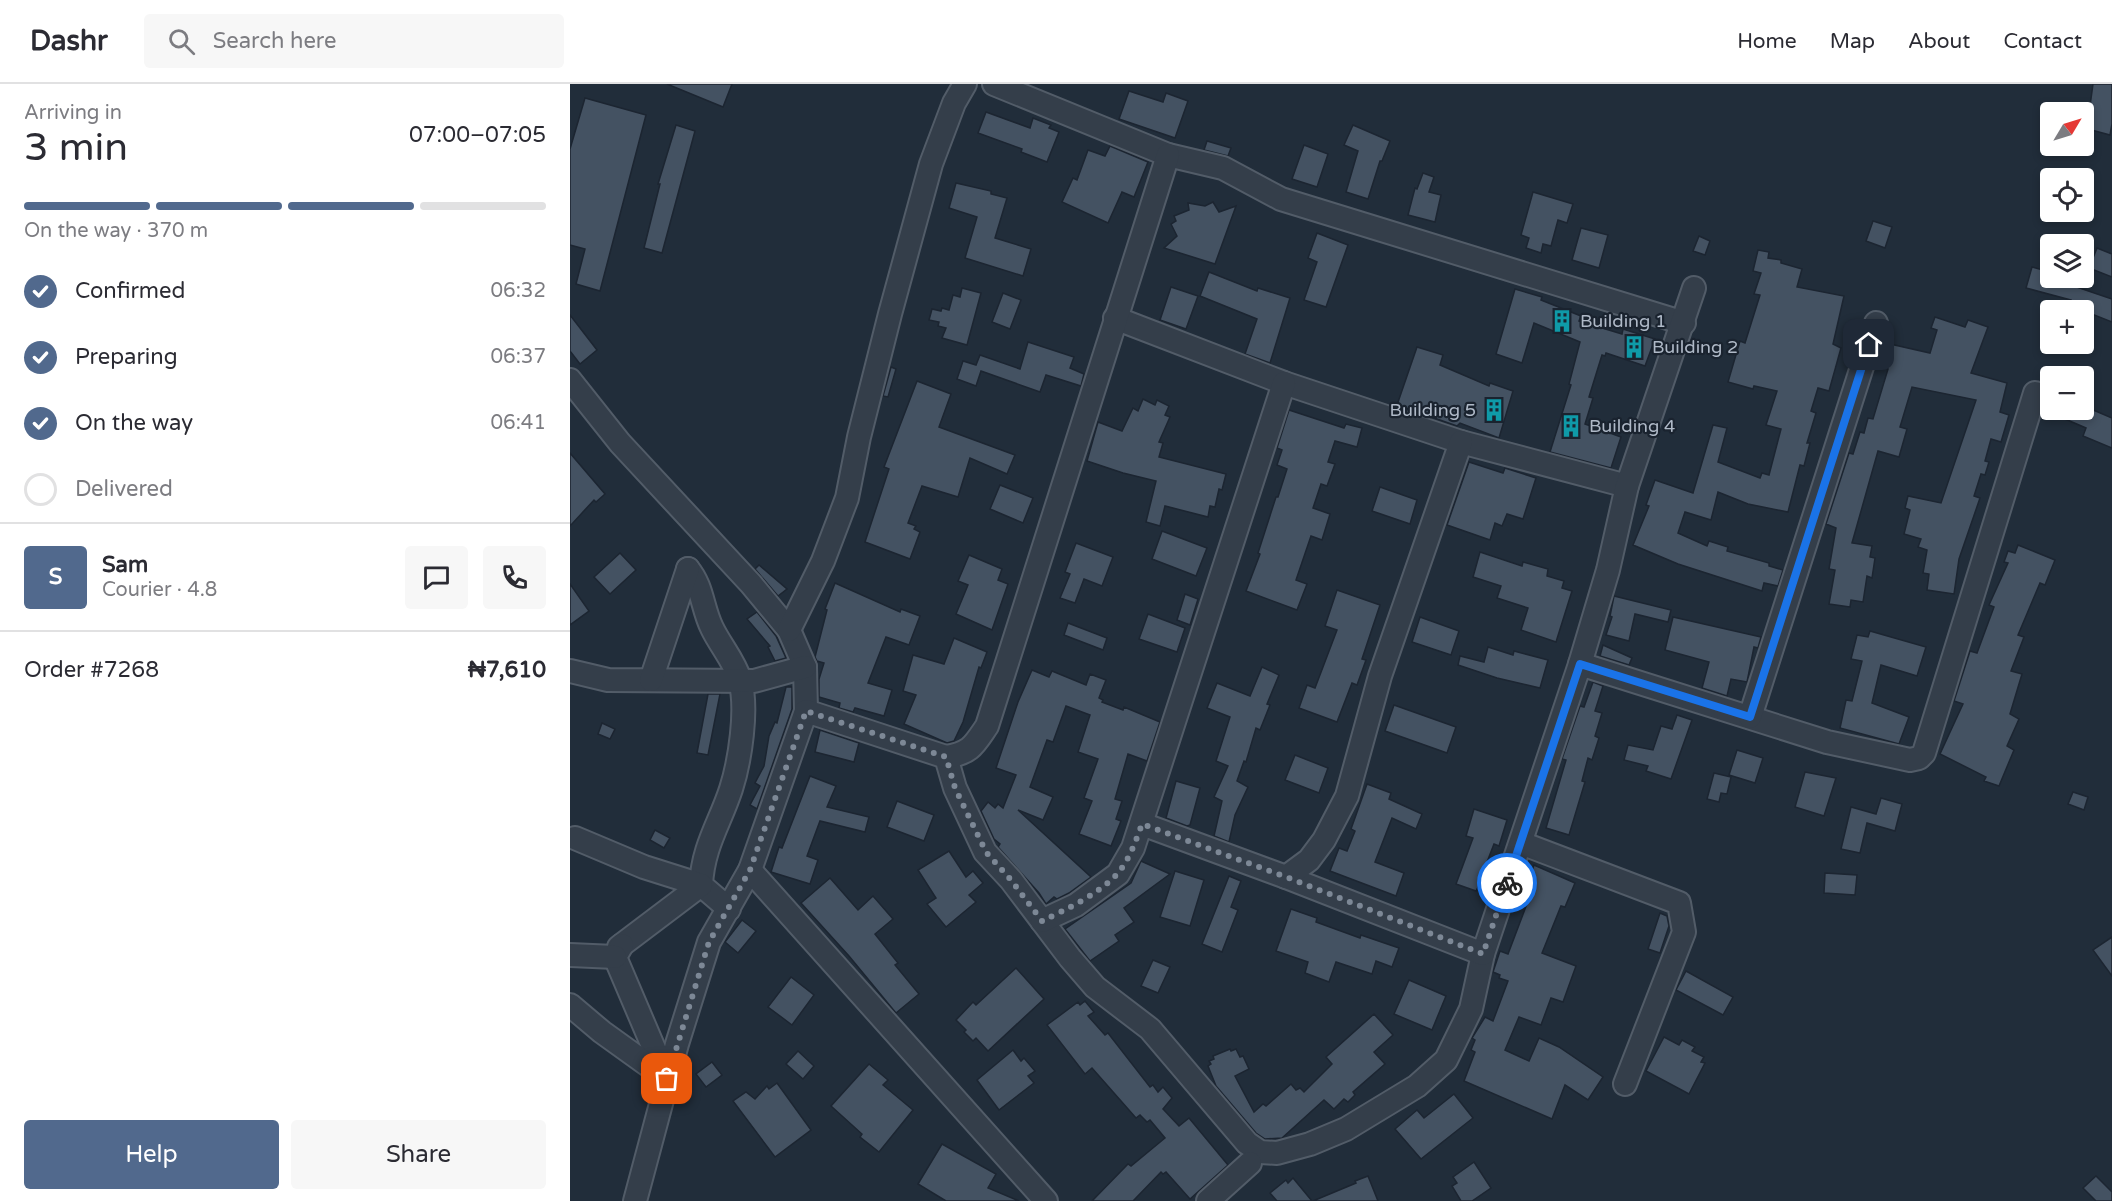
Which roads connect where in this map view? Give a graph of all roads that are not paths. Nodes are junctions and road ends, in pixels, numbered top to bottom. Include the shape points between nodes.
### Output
1 (965, 84) edge
2 (994, 84) edge
3 (1168, 155) junction
4 (1694, 288) dead end
5 (1115, 318) junction
6 (1684, 323) junction
7 (1876, 323) dead end
8 (570, 380) edge
9 (1284, 383) junction
10 (2035, 393) dead end
11 (1461, 442) junction
12 (1627, 486) junction
13 (789, 630) junction
14 (1580, 664) junction
15 (805, 667) junction
16 (570, 671) edge
17 (651, 680) junction
18 (741, 681) junction
19 (806, 711) junction
20 (1750, 717) junction
21 (946, 757) junction
22 (1142, 824) junction
23 (572, 841) edge
24 (1521, 843) junction
25 (750, 870) junction
26 (1286, 877) junction
27 (701, 885) junction
28 (729, 909) junction
29 (1042, 921) junction
30 (619, 950) junction
31 (1483, 954) junction
32 (570, 955) edge
33 (570, 1005) edge
34 (667, 1079) junction
35 (1625, 1084) dead end
36 (1250, 1163) dead end
37 (1036, 1198) edge
38 (634, 1201) edge
39 (1208, 1201) edge

1 - 13 street via 930,164 847,498 824,561
2 - 3 street
3 - 5 street
3 - 6 street via 1223,168 1281,199
4 - 6 street
5 - 9 street
5 - 21 street via 987,726 972,747
6 - 12 street
7 - 20 street
8 - 13 street via 620,444
9 - 11 street
9 - 22 street
10 - 20 street via 1924,753 1910,760 1827,742
11 - 12 street
11 - 26 street via 1380,676 1347,796 1309,860
12 - 14 street via 1608,570
13 - 15 street
14 - 20 street
14 - 24 street
15 - 18 street
15 - 19 street
16 - 17 street via 608,680
17 - 18 street
17 - 18 street via 688,569 697,580 711,626
18 - 27 street via 744,720 731,789 714,828
19 - 21 street
19 - 25 street
21 - 29 street via 955,788 986,852
22 - 26 street
22 - 29 street via 1118,874 1076,905
23 - 27 street
24 - 31 street
24 - 35 street via 1679,903 1684,932
25 - 28 street
25 - 37 street
26 - 31 street
27 - 28 street
27 - 30 street
28 - 34 street via 709,942
29 - 31 street via 1095,987 1150,1029 1247,1143 1260,1152 1277,1153 1346,1129 1425,1080 1446,1060 1471,1009
30 - 32 street
30 - 34 street
33 - 34 street
34 - 38 street
36 - 39 street

